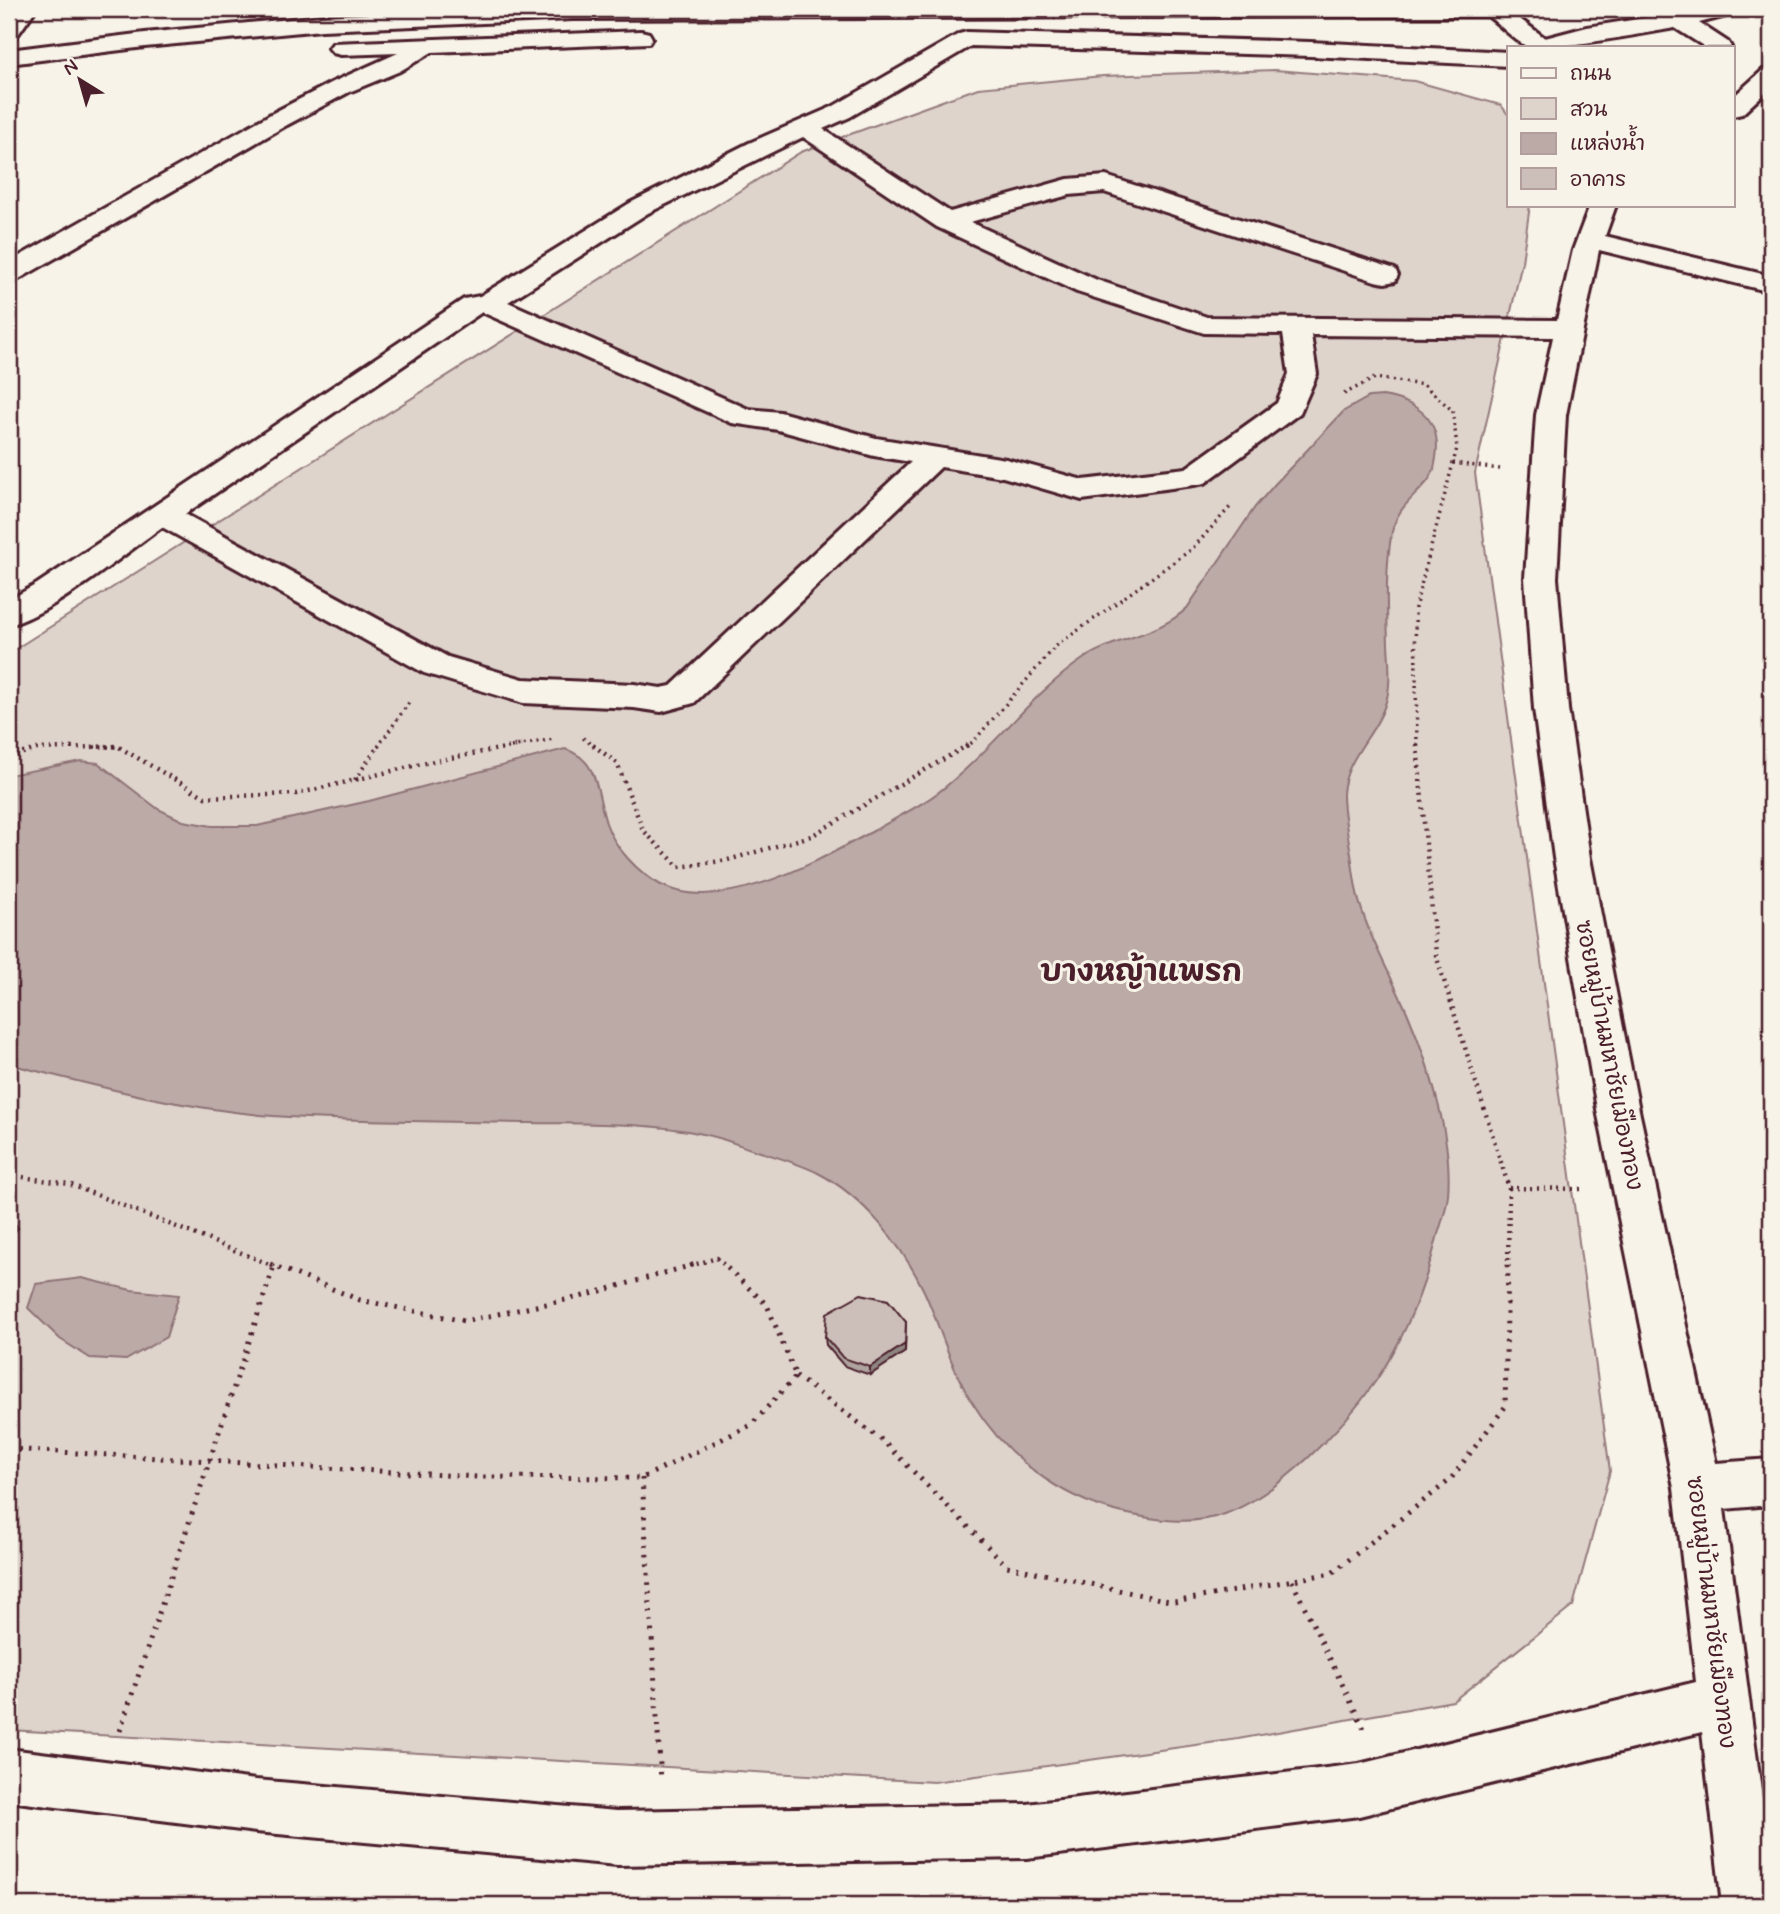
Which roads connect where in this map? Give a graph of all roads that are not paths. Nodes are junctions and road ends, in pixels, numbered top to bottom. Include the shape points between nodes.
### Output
1 (25, 9) edge
2 (1493, 9) edge
3 (1537, 9) edge
4 (1726, 9) edge
5 (573, 10) edge
6 (1678, 20) junction
7 (9, 31) edge
8 (659, 37) dead end
9 (928, 38) dead end
10 (967, 39) junction
11 (564, 40) junction
12 (429, 44) junction
13 (1541, 46) edge
14 (1544, 46) edge
15 (1718, 46) edge
16 (314, 49) dead end
17 (238, 54) dead end
18 (9, 57) edge
19 (199, 57) dead end
20 (1507, 60) edge
21 (1756, 63) edge
22 (1734, 107) edge
23 (806, 128) junction
24 (946, 221) junction
25 (1597, 223) edge
26 (9, 273) edge
27 (1385, 275) dead end
28 (1771, 284) edge
29 (488, 303) junction
30 (1296, 326) junction
31 (1570, 329) junction
32 (934, 457) junction
33 (163, 515) junction
34 (9, 614) edge
35 (1771, 1482) edge
36 (1698, 1488) junction
37 (1724, 1701) junction
38 (9, 1775) edge
39 (1749, 1905) edge

1 - 7 street
2 - 3 street
2 - 5 street
2 - 13 street
4 - 6 street
5 - 11 street
5 - 18 street via 309,24
6 - 14 street
6 - 15 street
8 - 11 street
9 - 10 street
10 - 20 street
10 - 23 street via 882,90
11 - 12 street
12 - 16 street
12 - 26 street via 200,163
17 - 19 street
21 - 22 street
23 - 24 street
23 - 29 street via 639,208
24 - 27 street via 1068,187 1106,184
24 - 30 street via 1087,286 1204,325
25 - 28 street
25 - 31 street, ซอยหมู่บ้านมหาชัยเมืองทอง
29 - 32 street via 742,417 779,421 874,447
29 - 33 street via 474,305
30 - 31 street
30 - 32 street via 1303,374 1290,407 1194,476 1082,490 1006,468
31 - 36 street, ซอยหมู่บ้านมหาชัยเมืองทอง via 1551,415 1541,578 1551,709 1572,858
32 - 33 street via 682,695 662,700 523,691 436,665
33 - 34 street
35 - 36 street
36 - 37 street, ซอยหมู่บ้านมหาชัยเมืองทอง
37 - 38 street via 1359,1790 1027,1831 617,1838 256,1806
37 - 39 street, ซอยหมู่บ้านมหาชัยเมืองทอง

